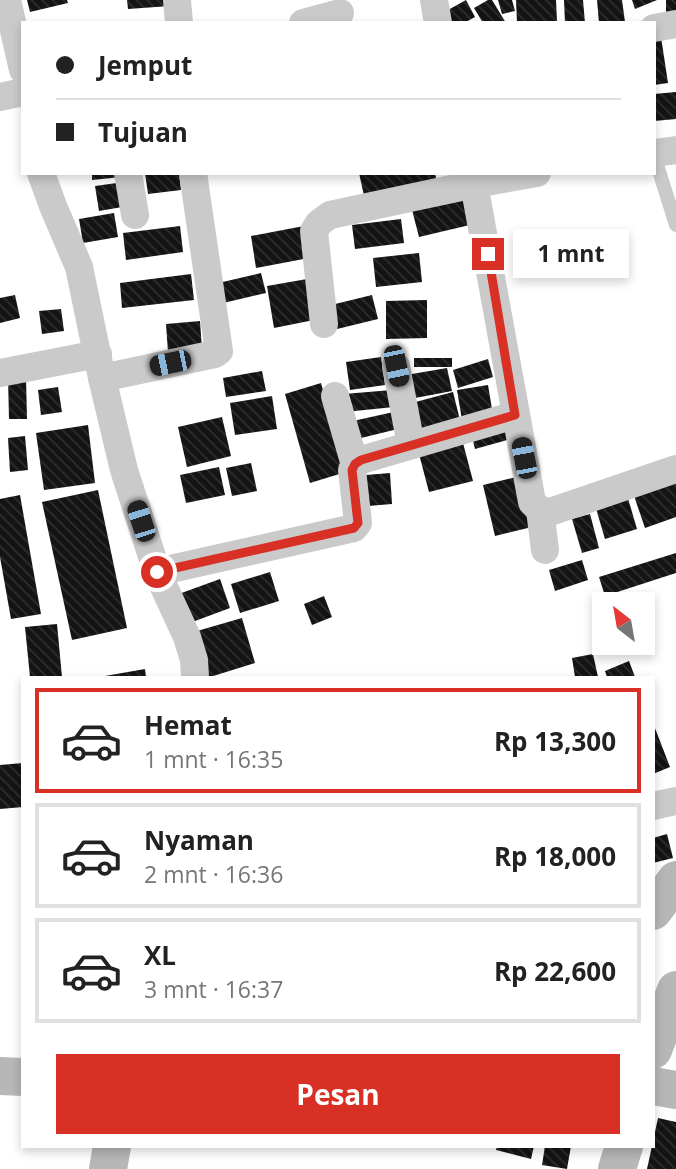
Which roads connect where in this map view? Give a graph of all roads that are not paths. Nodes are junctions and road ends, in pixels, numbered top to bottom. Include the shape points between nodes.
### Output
1 (7, 0) edge
2 (177, 0) edge
3 (434, 0) edge
4 (340, 13) dead end
5 (178, 21) edge
6 (310, 21) edge
7 (438, 21) edge
8 (676, 24) edge
9 (656, 28) edge
10 (21, 62) edge
11 (21, 92) edge
12 (0, 97) edge
13 (676, 150) edge
14 (656, 154) edge
15 (656, 160) edge
16 (42, 175) edge
17 (128, 175) edge
18 (193, 175) edge
19 (516, 175) edge
20 (474, 179) edge
21 (135, 215) dead end
22 (676, 225) edge
23 (324, 324) dead end
24 (100, 366) junction
25 (396, 366) dead end
26 (0, 373) edge
27 (335, 396) dead end
28 (515, 415) junction
29 (411, 445) junction
30 (355, 464) junction
31 (676, 469) edge
32 (540, 510) junction
33 (545, 550) dead end
34 (157, 572) junction
35 (195, 676) edge
36 (676, 802) edge
37 (655, 806) edge
38 (676, 880) edge
39 (655, 908) edge
40 (676, 990) edge
41 (655, 1045) edge
42 (0, 1076) edge
43 (21, 1077) edge
44 (655, 1086) edge
45 (676, 1090) edge
46 (112, 1148) edge
47 (623, 1148) edge
48 (108, 1169) edge
49 (617, 1169) edge

1 - 10 street
2 - 5 street
3 - 7 street
4 - 6 street
8 - 9 street
11 - 12 street
13 - 14 street
15 - 22 lane
16 - 24 street via 79,267
17 - 21 street
18 - 24 street via 219,351
19 - 20 street
20 - 23 street via 330,215 318,223 314,231
20 - 28 street
24 - 26 street
24 - 34 street via 124,470
25 - 29 street
27 - 30 street
28 - 29 street
28 - 32 street via 532,502
29 - 30 street
30 - 34 street via 358,523 354,528
31 - 32 street via 550,512
32 - 33 street
34 - 35 street via 187,637
36 - 37 street
38 - 39 street
40 - 41 street
42 - 43 street
44 - 45 street
46 - 48 street
47 - 49 street

